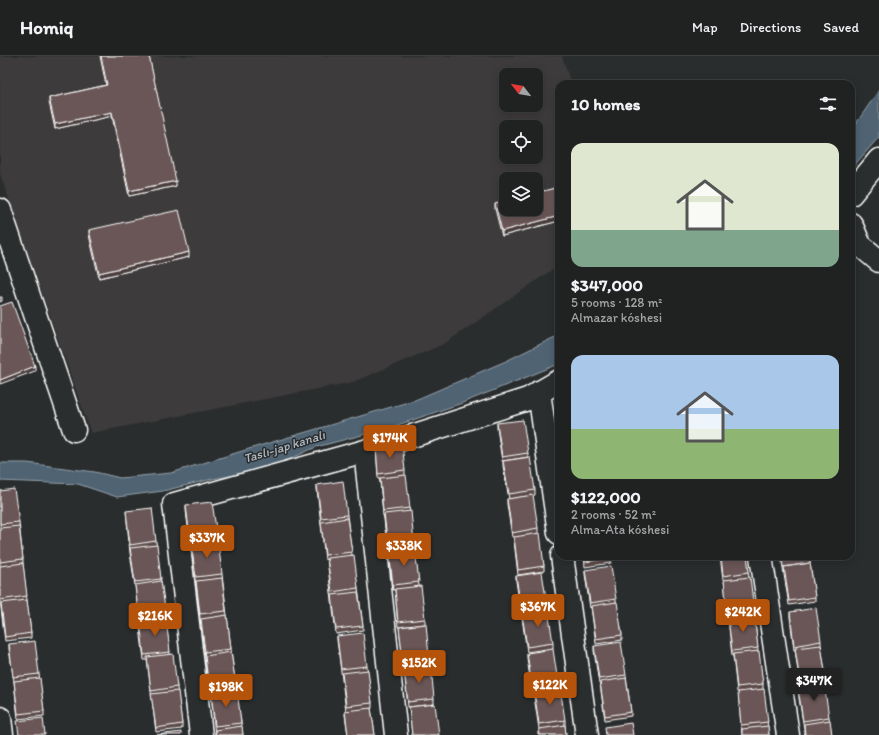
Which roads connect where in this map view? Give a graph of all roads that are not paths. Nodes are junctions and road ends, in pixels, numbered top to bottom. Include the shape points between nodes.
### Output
1 (879, 160) edge
2 (855, 189) edge
3 (0, 210) edge
4 (855, 233) edge
5 (879, 261) edge
6 (555, 383) edge
7 (539, 392) junction
8 (74, 430) dead end
9 (365, 451) junction
10 (555, 505) edge
11 (563, 560) edge
12 (762, 560) edge
13 (0, 718) edge
14 (2, 735) edge
15 (201, 735) edge
16 (396, 735) edge
17 (587, 735) edge
18 (788, 735) edge

1 - 2 street
3 - 8 street
4 - 5 street via 860,245
6 - 7 street
7 - 9 street via 528,398
7 - 10 street
9 - 15 street via 174,504
9 - 16 street
11 - 17 street
12 - 18 street
13 - 14 street

